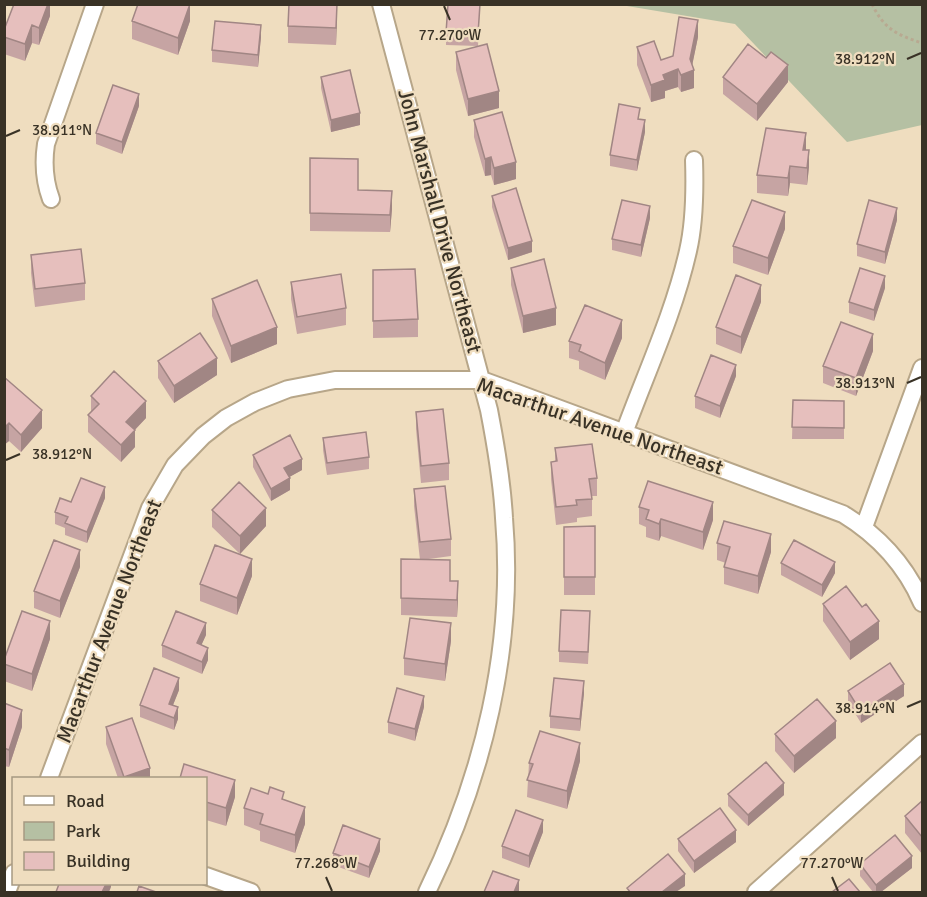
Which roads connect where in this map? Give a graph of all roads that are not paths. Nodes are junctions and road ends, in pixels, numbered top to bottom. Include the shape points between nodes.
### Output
1 (95, 4) edge
2 (381, 4) edge
3 (694, 160) dead end
4 (51, 199) dead end
5 (922, 368) edge
6 (482, 380) junction
7 (624, 433) junction
8 (864, 527) junction
9 (922, 603) edge
10 (922, 743) edge
11 (49, 777) edge
12 (207, 876) edge
13 (251, 892) edge
14 (427, 892) edge
15 (756, 892) edge

1 - 4 street via 46,144 44,163
2 - 6 street, John Marshall Drive Northeast
3 - 7 street via 694,212 688,250 677,291
5 - 8 street
6 - 7 street, Macarthur Avenue Northeast
6 - 11 street, Macarthur Avenue Northeast via 317,382 255,402 203,436 164,481 150,508
6 - 14 street, John Marshall Drive Northeast via 499,463 505,520 503,632 496,687 467,800
7 - 8 street, Macarthur Avenue Northeast via 843,514
8 - 9 street, Macarthur Avenue Northeast via 887,547
10 - 15 street
12 - 13 street

